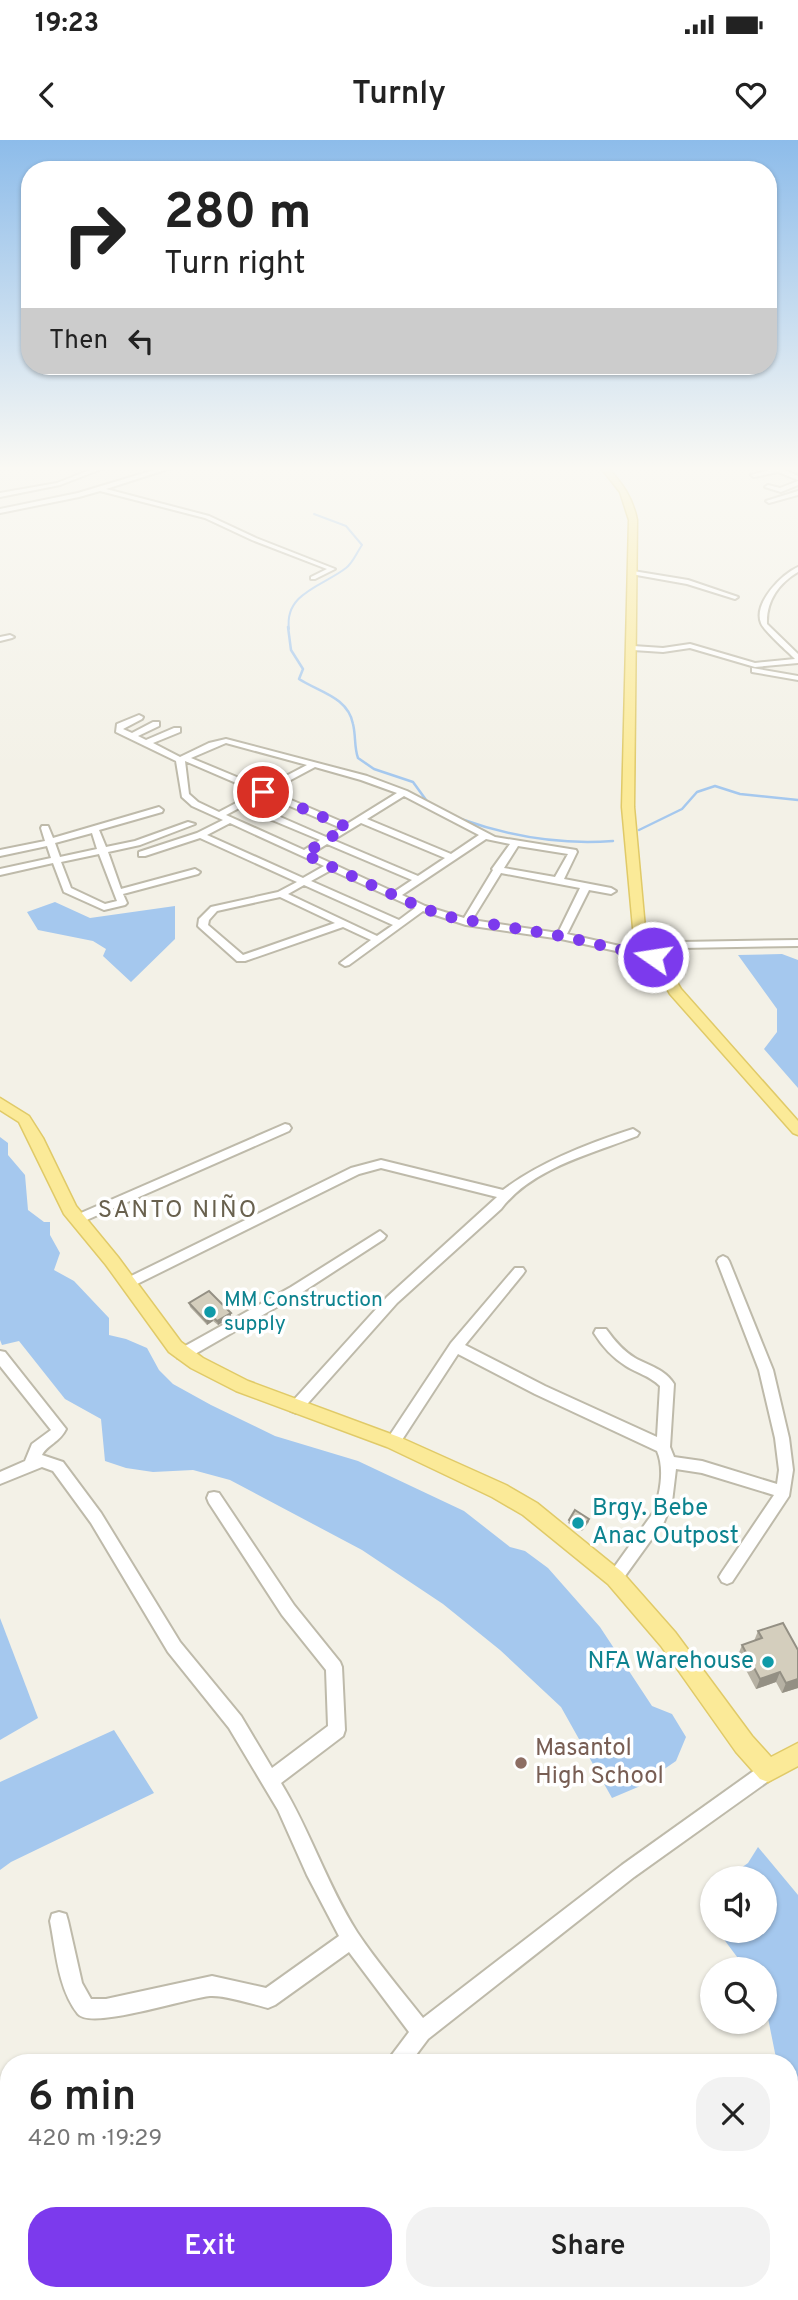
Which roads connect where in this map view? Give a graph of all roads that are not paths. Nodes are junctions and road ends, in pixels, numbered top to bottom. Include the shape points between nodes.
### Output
1 (331, 569) edge
2 (633, 569) edge
3 (798, 569) edge
4 (633, 573) junction
5 (313, 578) dead end
6 (735, 597) dead end
7 (10, 638) dead end
8 (0, 639) edge
9 (632, 648) junction
10 (798, 660) edge
11 (738, 666) dead end
12 (798, 671) edge
13 (788, 676) junction
14 (798, 678) edge
15 (139, 717) dead end
16 (156, 724) dead end
17 (177, 730) dead end
18 (132, 736) junction
19 (147, 743) junction
20 (184, 759) junction
21 (313, 765) junction
22 (263, 792) junction
23 (404, 793) junction
24 (242, 804) junction
25 (159, 810) dead end
26 (223, 819) junction
27 (360, 820) junction
28 (191, 824) dead end
29 (347, 827) junction
30 (46, 828) dead end
31 (95, 830) junction
32 (200, 835) junction
33 (485, 835) junction
34 (327, 839) junction
35 (51, 841) junction
36 (515, 843) junction
37 (104, 851) junction
38 (0, 853) edge
39 (142, 854) dead end
40 (304, 854) junction
41 (452, 857) junction
42 (58, 862) junction
43 (331, 866) junction
44 (498, 869) junction
45 (0, 872) edge
46 (195, 872) dead end
47 (420, 880) junction
48 (558, 881) junction
49 (305, 883) junction
50 (586, 887) junction
51 (611, 891) dead end
52 (119, 892) junction
53 (281, 894) junction
54 (396, 895) junction
55 (422, 908) junction
56 (466, 922) junction
57 (397, 923) junction
58 (342, 924) junction
59 (561, 936) junction
60 (376, 939) junction
61 (798, 943) edge
62 (651, 953) junction
63 (345, 963) dead end
64 (0, 1103) edge
65 (285, 1128) dead end
66 (798, 1130) edge
67 (633, 1133) dead end
68 (502, 1194) junction
69 (78, 1219) junction
70 (380, 1236) dead end
71 (723, 1261) dead end
72 (519, 1271) dead end
73 (128, 1283) junction
74 (601, 1333) dead end
75 (456, 1347) junction
76 (183, 1354) junction
77 (0, 1356) edge
78 (296, 1408) junction
79 (393, 1442) junction
80 (663, 1447) junction
81 (669, 1462) junction
82 (31, 1465) junction
83 (0, 1478) edge
84 (784, 1492) junction
85 (214, 1498) dead end
86 (615, 1577) junction
87 (726, 1577) dead end
88 (798, 1754) edge
89 (768, 1771) junction
90 (269, 1781) junction
91 (59, 1922) dead end
92 (351, 1938) junction
93 (421, 2032) junction
94 (405, 2054) edge

1 - 5 street
2 - 4 main road
3 - 10 street via 780,579 763,617 764,624
4 - 6 street via 688,582
4 - 9 main road
7 - 8 street
9 - 10 street via 702,648 755,665
9 - 62 main road via 630,843 639,928
11 - 13 street
12 - 13 street
13 - 14 street
15 - 18 street via 118,728
16 - 18 street
17 - 19 street
18 - 19 street
19 - 20 street
20 - 21 street via 226,741
20 - 22 street
20 - 26 street via 185,795
21 - 22 street
21 - 23 street
22 - 24 street
22 - 29 street
23 - 27 street
23 - 33 street
24 - 26 street
24 - 34 street
25 - 31 street
26 - 32 street
26 - 40 street
27 - 29 street
27 - 41 street
28 - 37 street
29 - 34 street
30 - 35 street
31 - 35 street
31 - 37 street
32 - 39 street
32 - 49 street
33 - 36 street
33 - 41 street
34 - 40 street
34 - 47 street
35 - 38 street
35 - 42 street
36 - 44 street
36 - 48 street via 573,852
37 - 42 street
37 - 52 street
40 - 43 street
41 - 47 street
42 - 45 street
42 - 52 street via 66,887 73,893 104,906 122,902
43 - 49 street
43 - 54 street
44 - 48 street
44 - 56 street
46 - 52 street
47 - 54 street
48 - 50 street
49 - 53 street
49 - 57 street
50 - 51 street
50 - 59 street
53 - 58 street
53 - 58 street via 214,909 202,926 241,959
54 - 55 street
55 - 56 street
55 - 57 street
56 - 59 street
57 - 60 street
58 - 60 street
59 - 62 street
60 - 63 street
61 - 62 street via 681,945
62 - 66 main road via 675,991
64 - 69 main road via 31,1128 60,1193
65 - 69 street
67 - 68 street via 544,1169
68 - 73 street via 381,1164 355,1171
68 - 78 street via 497,1206 363,1330
69 - 73 main road
70 - 76 street
71 - 84 street via 766,1370 782,1437
72 - 75 street
73 - 76 main road
74 - 80 street via 614,1350 667,1384
75 - 79 street
75 - 80 street
76 - 78 main road via 225,1378
77 - 82 street via 59,1429 37,1448
78 - 79 main road
79 - 86 main road via 530,1509
80 - 81 street
81 - 84 street via 702,1466
81 - 86 street via 659,1517
82 - 83 street
82 - 90 street via 41,1461 58,1466 96,1518 174,1647 235,1722
84 - 87 street
85 - 90 street via 288,1610 334,1667 337,1730
86 - 89 main road
88 - 89 main road
89 - 93 street via 628,1871
90 - 92 street
91 - 92 street via 74,1986 86,2009 106,2009 212,1986 268,1998
92 - 93 street
93 - 94 street

